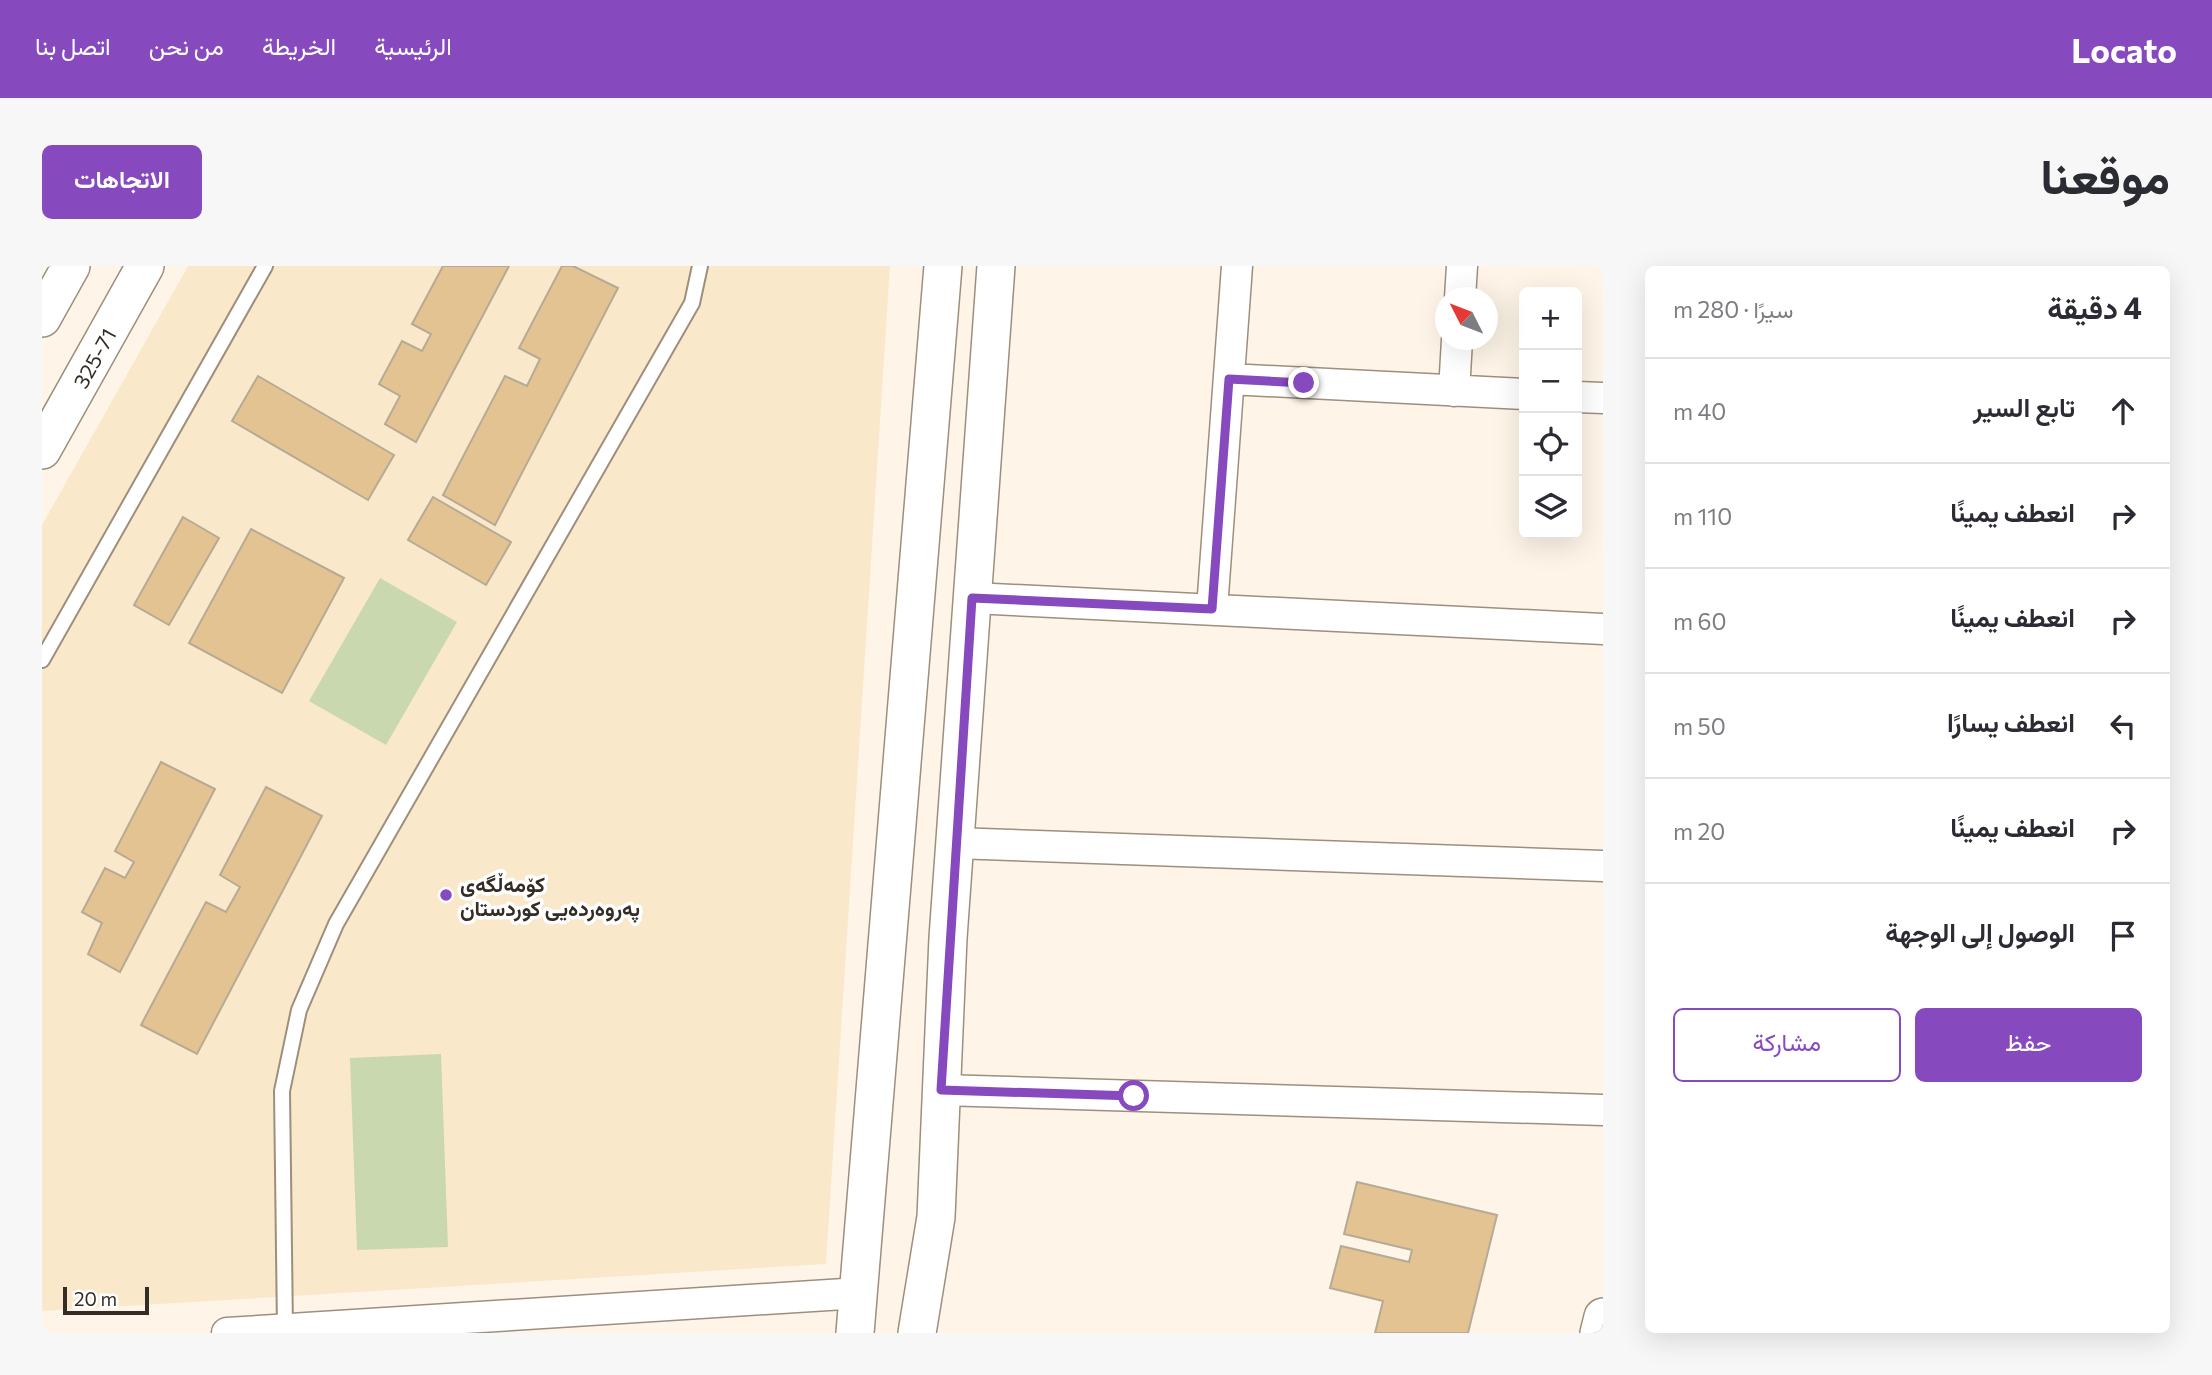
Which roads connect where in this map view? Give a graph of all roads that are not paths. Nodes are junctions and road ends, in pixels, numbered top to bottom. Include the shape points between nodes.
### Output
1 (71, 266) edge
2 (145, 266) edge
3 (265, 266) edge
4 (700, 266) edge
5 (943, 266) edge
6 (996, 266) edge
7 (1237, 266) edge
8 (1462, 266) edge
9 (1461, 287) edge
10 (42, 318) edge
11 (1456, 350) edge
12 (1229, 379) junction
13 (1454, 391) junction
14 (1519, 394) edge
15 (1582, 397) edge
16 (1603, 398) edge
17 (42, 450) edge
18 (972, 598) junction
19 (1212, 609) junction
20 (1603, 629) edge
21 (42, 660) edge
22 (955, 843) junction
23 (1603, 866) edge
24 (889, 937) junction
25 (948, 938) junction
26 (941, 1090) junction
27 (1603, 1110) edge
28 (860, 1293) junction
29 (1603, 1317) edge
30 (285, 1329) junction
31 (356, 1329) edge
32 (227, 1333) edge
33 (855, 1333) edge
34 (917, 1333) edge
35 (1599, 1333) edge

1 - 10 street
2 - 17 street, 325-71
3 - 21 lane
4 - 30 lane via 692,303 336,924 299,1010 282,1091
5 - 24 street
6 - 18 street
7 - 12 street
8 - 9 street
11 - 13 street
12 - 13 street
12 - 19 street
13 - 14 street
15 - 16 street
18 - 19 street
18 - 22 street
19 - 20 street
22 - 23 street
22 - 25 street
24 - 25 street
24 - 28 street
25 - 26 street
26 - 27 street
26 - 34 street via 936,1217
28 - 31 street
28 - 33 street
29 - 35 street
30 - 31 street
30 - 32 street

